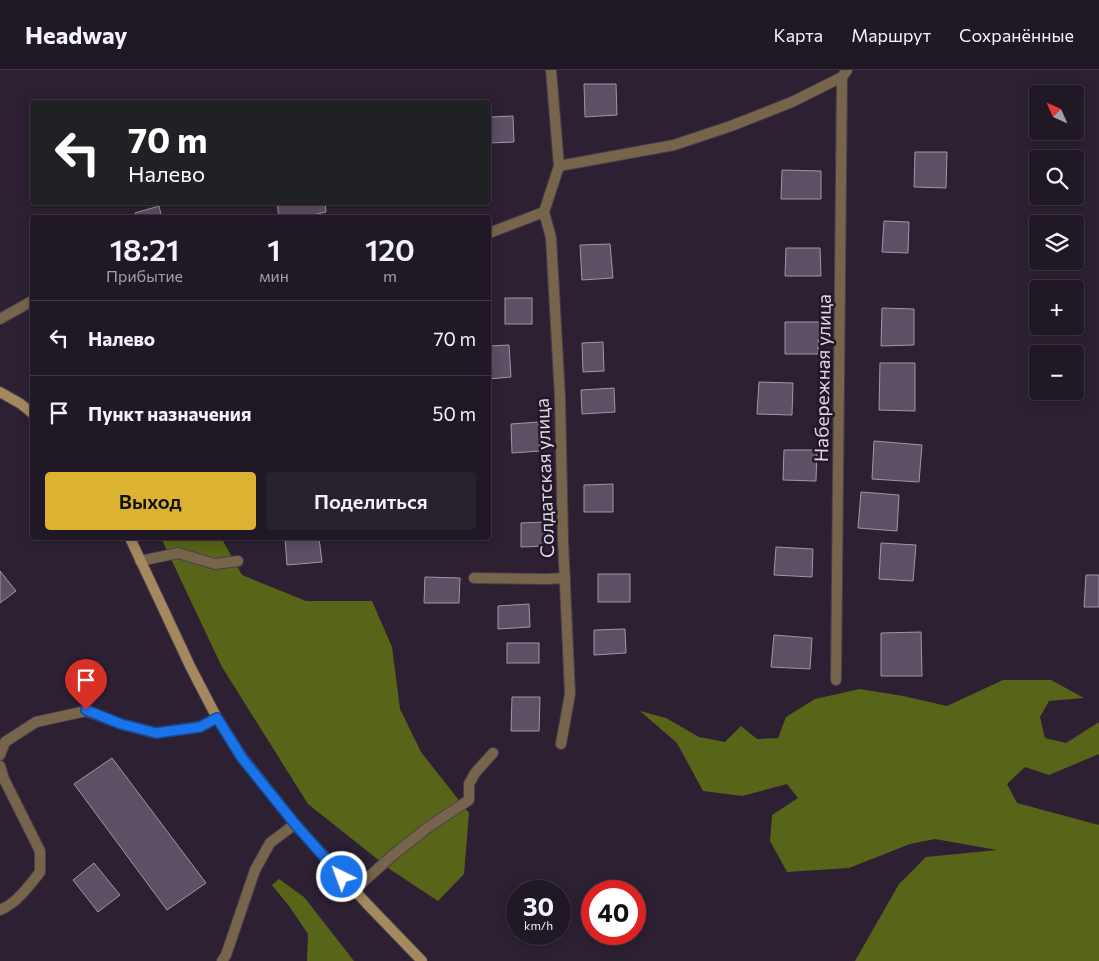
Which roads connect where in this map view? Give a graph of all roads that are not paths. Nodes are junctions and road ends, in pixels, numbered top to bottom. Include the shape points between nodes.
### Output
1 (551, 70) edge
2 (845, 74) edge
3 (559, 166) junction
4 (544, 212) junction
5 (491, 232) edge
6 (30, 302) edge
7 (0, 319) edge
8 (0, 392) edge
9 (30, 411) edge
10 (131, 540) edge
11 (140, 561) junction
12 (238, 561) dead end
13 (474, 578) dead end
14 (565, 578) junction
15 (836, 680) dead end
16 (217, 718) junction
17 (3, 740) edge
18 (561, 744) dead end
19 (493, 753) dead end
20 (0, 755) edge
21 (0, 766) edge
22 (295, 824) junction
23 (354, 890) junction
24 (0, 910) edge
25 (222, 961) edge
26 (422, 961) edge

1 - 3 street
2 - 3 street via 792,102 674,145
2 - 15 street, Набережная улица
3 - 4 street
4 - 5 street
4 - 14 street, Солдатская улица via 551,238
6 - 7 street
8 - 9 street
10 - 11 street
11 - 12 street via 178,553 215,564
11 - 16 street
13 - 14 street
14 - 18 street, Солдатская улица via 570,694
16 - 17 street via 200,727 156,733 86,710 36,722
16 - 22 street via 242,758
17 - 20 street
19 - 23 street via 469,784 469,800 427,828
21 - 24 street via 40,851 40,872 28,888
22 - 23 street
22 - 25 street via 270,843 266,850
23 - 26 street

